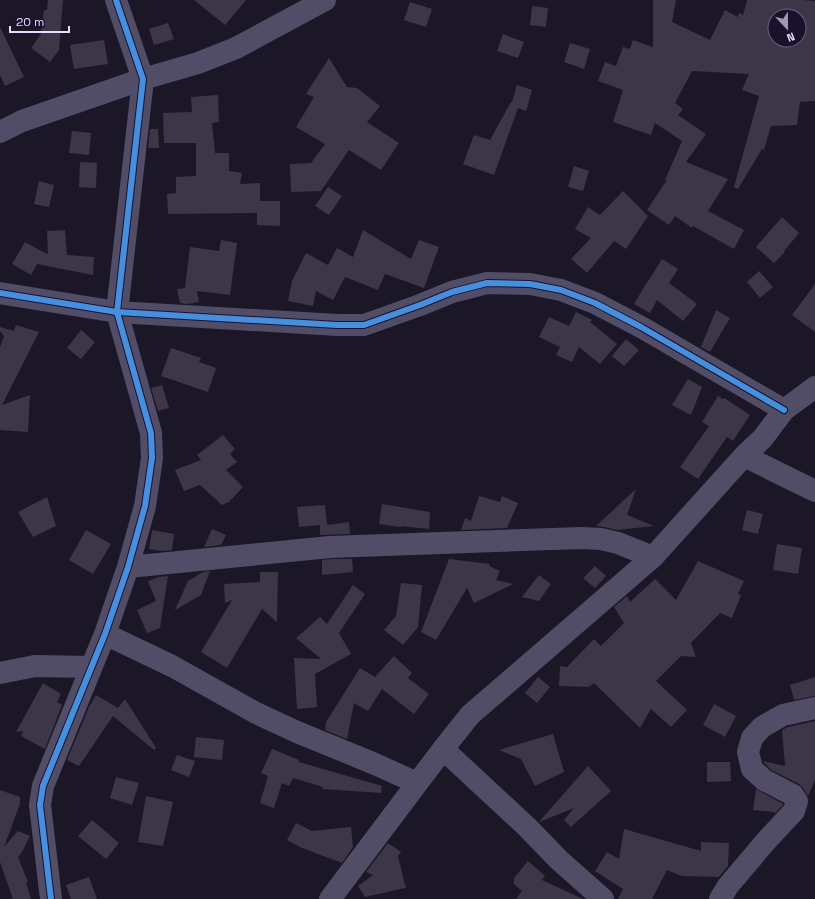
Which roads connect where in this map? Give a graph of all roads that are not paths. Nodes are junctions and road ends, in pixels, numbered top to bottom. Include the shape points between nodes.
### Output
1 (116, 0) edge
2 (326, 0) edge
3 (143, 79) junction
4 (0, 132) edge
5 (0, 293) edge
6 (117, 312) junction
7 (815, 387) edge
8 (784, 410) junction
9 (744, 456) junction
10 (815, 491) edge
11 (653, 558) junction
12 (128, 567) junction
13 (105, 634) junction
14 (92, 667) junction
15 (0, 673) edge
16 (815, 708) edge
17 (443, 749) junction
18 (417, 783) junction
19 (51, 899) edge
20 (330, 899) edge
21 (603, 899) edge
22 (720, 899) edge

1 - 3 street
2 - 3 street via 236,48 198,63
3 - 4 street via 22,121
3 - 6 street
5 - 6 street
6 - 8 street via 364,325 452,292 487,283 530,284 561,290 595,303
6 - 12 street via 151,433 152,458 145,506
7 - 8 street
8 - 9 street via 763,438
9 - 10 street
9 - 11 street
11 - 12 street via 618,543 581,538 330,547
11 - 17 street via 470,715
12 - 13 street
13 - 14 street
13 - 18 street via 297,732
14 - 15 street via 35,666
14 - 19 street via 43,786 40,805
16 - 22 street via 783,715 762,727 752,738 748,752 752,769 764,780 793,795 797,801 794,811 737,875
17 - 18 street
17 - 21 street via 527,827 558,860
18 - 20 street

